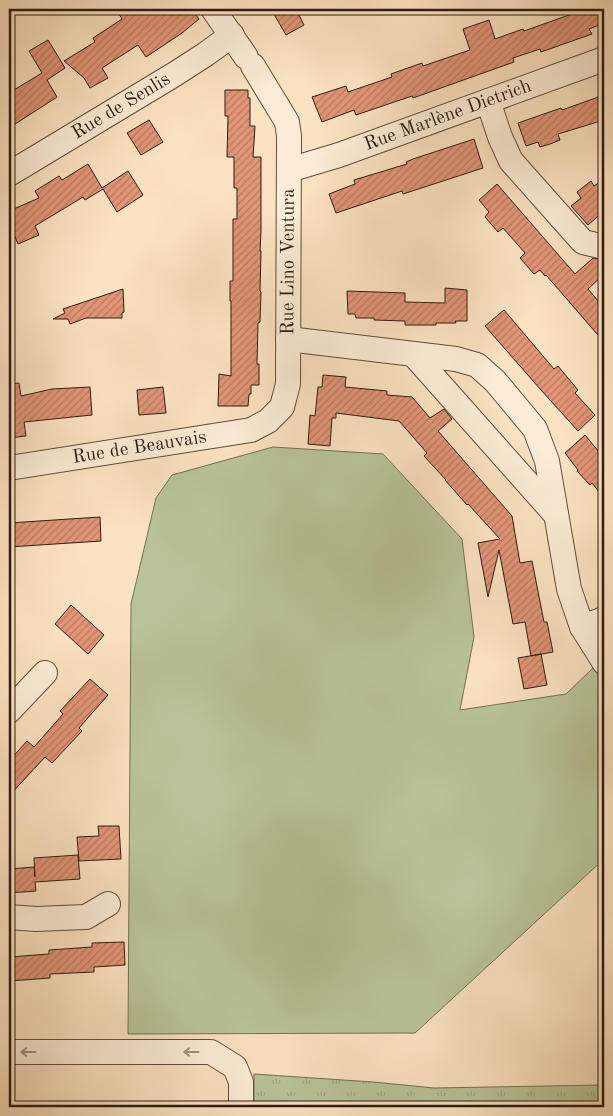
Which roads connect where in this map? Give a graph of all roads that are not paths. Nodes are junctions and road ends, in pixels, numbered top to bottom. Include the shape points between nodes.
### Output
1 (213, 9) edge
2 (232, 36) junction
3 (604, 59) edge
4 (488, 101) junction
5 (288, 170) junction
6 (9, 174) edge
7 (604, 247) edge
8 (288, 339) junction
9 (413, 354) junction
10 (9, 468) edge
11 (556, 515) junction
12 (604, 619) edge
13 (582, 626) junction
14 (604, 662) edge
15 (45, 673) dead end
16 (9, 711) edge
17 (108, 904) dead end
18 (9, 917) edge
19 (9, 1052) edge
20 (241, 1107) edge

1 - 2 street, Rue Lino Ventura
2 - 5 street, Rue Lino Ventura via 287,122
2 - 6 street, Rue de Senlis
3 - 4 street, Rue Marlène Dietrich
4 - 5 street, Rue Marlène Dietrich
4 - 7 street via 511,161 583,242
5 - 8 street, Rue Lino Ventura
8 - 9 street, Rue Lino Ventura
8 - 10 street, Rue de Beauvais via 288,384 282,407 268,421 251,430
9 - 11 street
9 - 11 street, Rue Lino Ventura via 477,365 495,381 535,429 547,461
11 - 13 street, Rue Lino Ventura via 569,589
12 - 13 street
13 - 14 street, Rue Lino Ventura
15 - 16 street
17 - 18 street via 86,916
20 -> 19 street via 241,1082 235,1067 211,1052

